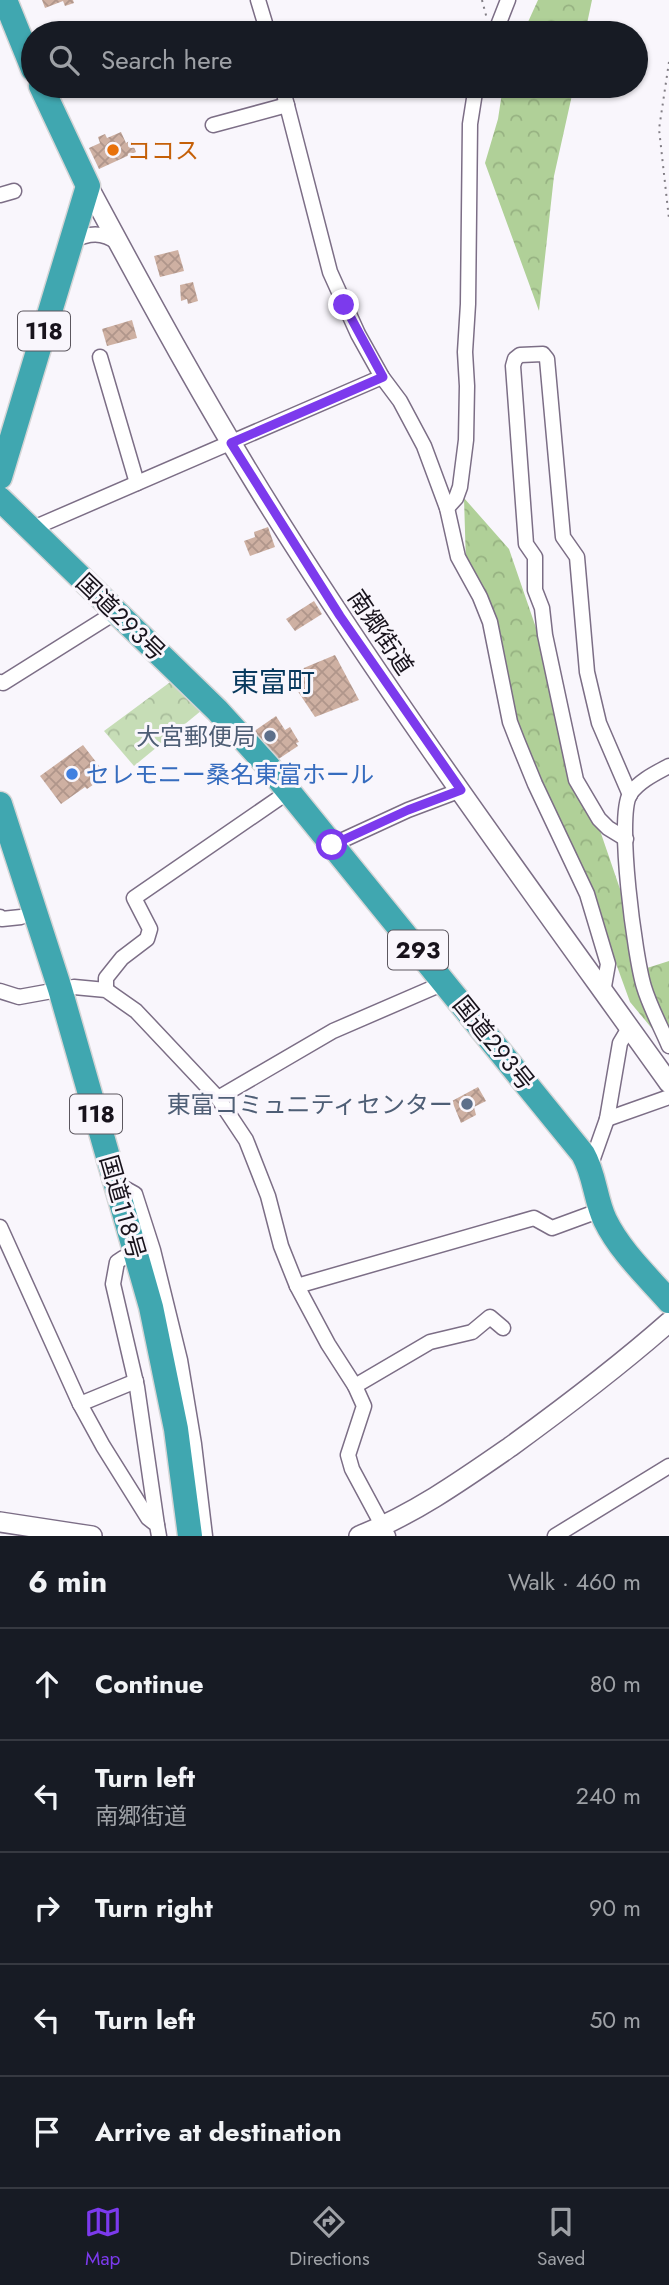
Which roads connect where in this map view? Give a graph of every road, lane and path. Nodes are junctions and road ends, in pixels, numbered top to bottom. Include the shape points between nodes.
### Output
1 (5, 0) edge
2 (258, 0) edge
3 (482, 0) edge
4 (508, 0) edge
5 (264, 21) edge
6 (489, 21) edge
7 (495, 21) edge
8 (21, 39) edge
9 (669, 62) edge
10 (47, 98) edge
11 (285, 98) edge
12 (474, 98) edge
13 (287, 106) junction
14 (213, 125) dead end
15 (88, 186) junction
16 (669, 219) edge
17 (71, 241) junction
18 (120, 244) junction
19 (100, 357) dead end
20 (383, 377) junction
21 (0, 428) edge
22 (231, 443) junction
23 (0, 477) edge
24 (137, 483) junction
25 (0, 499) edge
26 (447, 508) junction
27 (31, 528) junction
28 (116, 612) junction
29 (0, 682) edge
30 (669, 767) edge
31 (461, 790) junction
32 (289, 792) junction
33 (630, 795) junction
34 (0, 804) edge
35 (626, 839) junction
36 (332, 845) junction
37 (0, 851) edge
38 (6, 919) edge
39 (444, 983) junction
40 (106, 990) junction
41 (0, 991) edge
42 (52, 991) junction
43 (603, 992) junction
44 (629, 1028) junction
45 (669, 1046) edge
46 (669, 1083) edge
47 (669, 1097) edge
48 (218, 1098) junction
49 (607, 1119) junction
50 (590, 1167) junction
51 (117, 1184) junction
52 (601, 1210) junction
53 (0, 1227) edge
54 (123, 1258) junction
55 (298, 1286) junction
56 (669, 1301) edge
57 (669, 1322) edge
58 (503, 1328) dead end
59 (136, 1381) junction
60 (355, 1386) junction
61 (80, 1404) junction
62 (169, 1429) junction
63 (669, 1466) edge
64 (0, 1522) edge
65 (385, 1531) edge
66 (164, 1532) edge
67 (92, 1536) edge
68 (190, 1536) edge
69 (205, 1536) edge
70 (359, 1536) edge
71 (555, 1536) edge

1 - 8 highway
2 - 5 street
3 - 6 path
4 - 7 street
9 - 16 path via 659,129
10 - 15 highway
11 - 13 street
12 - 26 street via 466,440 460,487
13 - 14 street
13 - 20 street via 330,272
15 - 17 highway, 118
15 - 18 street, 南郷街道
15 - 21 highway, 118 via 72,208
17 - 18 street via 97,233
17 - 23 highway, 118
18 - 22 street, 南郷街道
19 - 24 street
20 - 22 street
20 - 26 street via 424,446
22 - 24 street
22 - 31 street, 南郷街道 via 333,605
24 - 27 street
25 - 27 highway, 国道293号 / 293
26 - 43 street via 458,557 490,622 510,722 587,894 608,964
27 - 28 highway, 国道293号 / 293
28 - 29 street
28 - 32 highway, 国道293号 / 293 via 217,710
30 - 33 street via 642,782
31 - 36 street
31 - 43 street, 南郷街道
32 - 36 highway, 国道293号 / 293
32 - 40 street via 134,898 150,929 147,939 121,958 106,978
33 - 35 street via 625,810
33 - 35 street via 599,723 587,672 577,557 563,537 547,359 543,354 520,355 513,366 526,544 535,557 536,590 562,720 582,793 599,819
34 - 42 highway, 国道118号 / 118
35 - 45 street via 637,956 644,988
36 - 39 highway, 国道293号 / 293
37 - 38 highway, 国道118号 / 118
38 - 42 highway, 国道118号 / 118
39 - 48 street via 333,1031
39 - 50 highway, 国道293号 / 293
40 - 42 street
40 - 48 street via 136,1011
41 - 42 street via 19,997
42 - 51 highway, 国道118号 / 118
42 - 54 highway, 国道118号 / 118
43 - 44 street, 南郷街道
44 - 46 street, 南郷街道
44 - 49 street via 620,1043
47 - 49 street
48 - 55 street via 246,1140
49 - 50 street
50 - 52 highway, 国道293号 / 293
51 - 62 highway, 国道118号 / 118 via 151,1307
51 - 69 street via 135,1194 167,1303 185,1386
52 - 55 street via 552,1228 534,1218
52 - 56 highway, 国道293号 / 293 via 617,1240
53 - 61 street
54 - 59 street via 117,1262 113,1284
54 - 62 highway, 国道118号 / 118
55 - 60 street
57 - 65 street via 565,1408
58 - 60 street via 490,1317 472,1332 430,1342
59 - 61 street
59 - 66 street
60 - 65 street via 364,1406 348,1455
61 - 66 street via 148,1518
62 - 66 highway, 国道118号 / 118
62 - 68 highway, 国道118号 / 118
63 - 71 street
64 - 67 street
65 - 70 street

